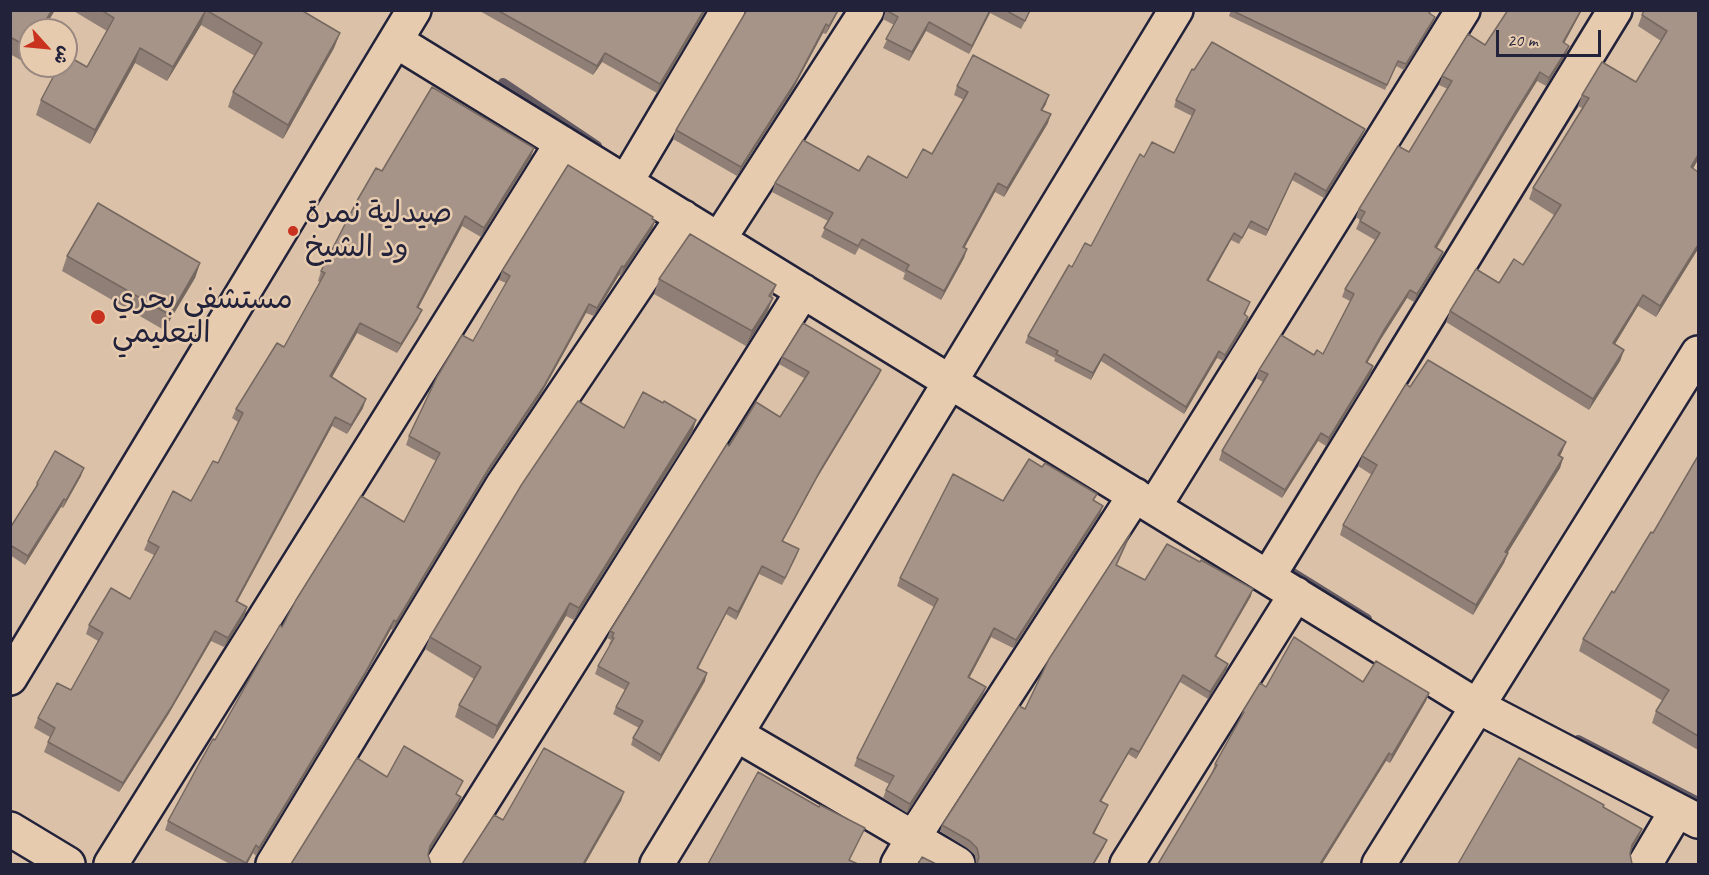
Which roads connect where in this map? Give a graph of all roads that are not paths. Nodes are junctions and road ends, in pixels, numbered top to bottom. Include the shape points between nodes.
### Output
1 (414, 10) edge
2 (728, 10) edge
3 (867, 10) edge
4 (1176, 10) edge
5 (1463, 10) edge
6 (1615, 10) edge
7 (396, 40) junction
8 (562, 143) junction
9 (626, 182) junction
10 (682, 217) junction
11 (719, 239) junction
12 (803, 291) junction
13 (1698, 353) edge
14 (950, 381) junction
15 (1145, 501) junction
16 (1268, 578) junction
17 (1296, 594) junction
18 (10, 678) edge
19 (1477, 706) junction
20 (736, 734) junction
21 (1688, 815) edge
22 (10, 829) edge
23 (906, 851) edge
24 (68, 864) edge
25 (111, 864) edge
26 (273, 864) edge
27 (443, 864) edge
28 (657, 864) edge
29 (958, 864) edge
30 (1127, 864) edge
31 (1379, 864) edge
32 (1646, 864) edge

1 - 7 main road
2 - 9 main road
3 - 11 main road
4 - 14 main road
5 - 15 main road
6 - 16 main road
7 - 8 main road
7 - 18 main road
8 - 9 main road
8 - 25 main road
9 - 10 main road
10 - 11 main road
10 - 26 main road via 501,486
11 - 12 main road
12 - 14 main road
12 - 27 main road
13 - 19 main road
14 - 15 main road
14 - 20 main road
15 - 16 main road
15 - 23 main road
16 - 17 main road
17 - 19 main road
17 - 30 main road
19 - 21 main road
19 - 31 main road
20 - 23 main road
20 - 28 main road
21 - 32 main road
22 - 24 main road
23 - 29 main road

